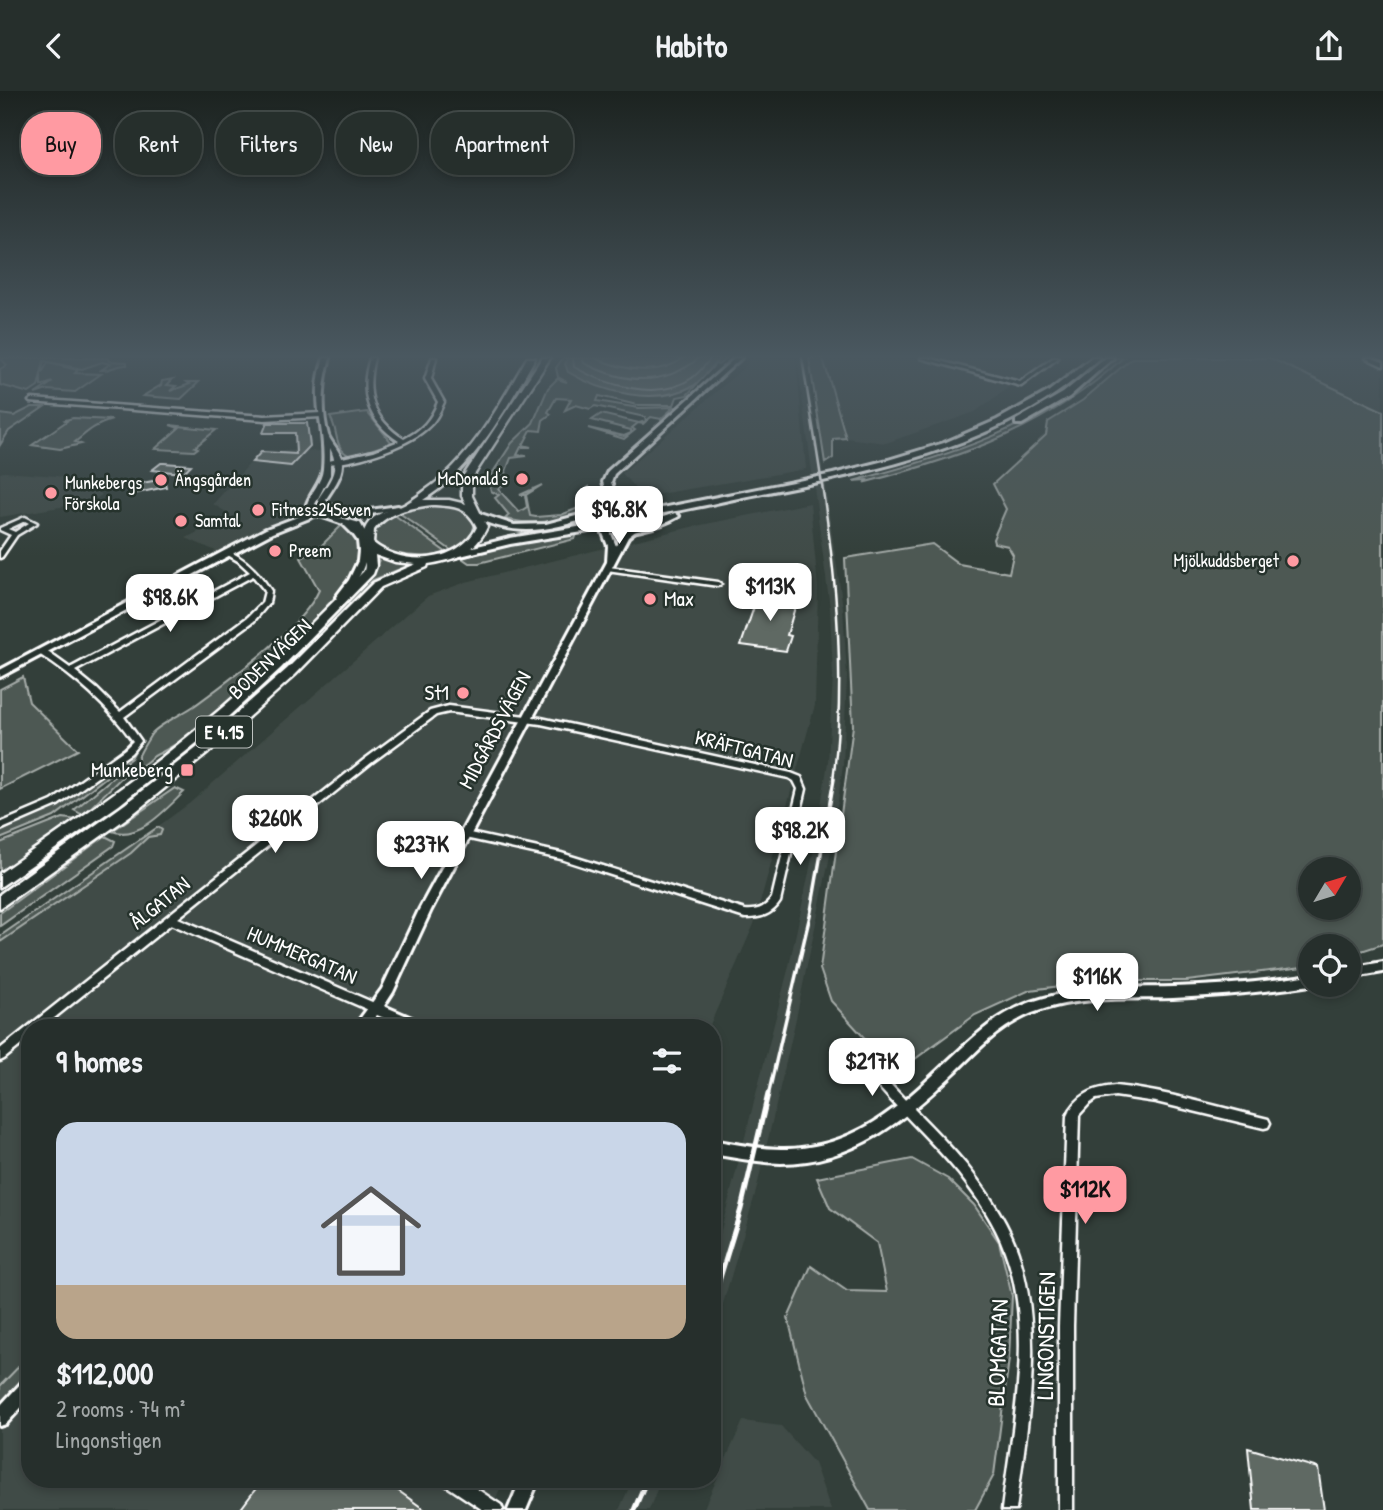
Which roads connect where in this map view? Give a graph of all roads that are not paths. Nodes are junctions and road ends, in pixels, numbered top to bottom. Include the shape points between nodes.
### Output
1 (323, 424) edge
2 (383, 424) edge
3 (427, 424) edge
4 (488, 424) edge
5 (502, 424) edge
6 (665, 424) edge
7 (990, 424) edge
8 (1011, 424) edge
9 (326, 436) junction
10 (403, 440) junction
11 (340, 461) junction
12 (326, 463) junction
13 (401, 507) junction
14 (328, 508) junction
15 (615, 509) junction
16 (318, 512) junction
17 (639, 512) junction
18 (602, 513) junction
19 (477, 515) junction
20 (335, 518) junction
21 (603, 527) junction
22 (636, 528) junction
23 (15, 534) dead end
24 (368, 543) junction
25 (228, 553) junction
26 (0, 556) edge
27 (446, 557) junction
28 (610, 567) junction
29 (254, 573) junction
30 (718, 584) dead end
31 (329, 610) junction
32 (42, 652) junction
33 (72, 670) junction
34 (0, 674) edge
35 (120, 716) junction
36 (526, 719) junction
37 (0, 827) edge
38 (465, 835) junction
39 (0, 881) edge
40 (0, 902) edge
41 (170, 919) junction
42 (1383, 967) edge
43 (1361, 972) edge
44 (1298, 982) edge
45 (375, 1007) junction
46 (45, 1019) edge
47 (366, 1019) edge
48 (401, 1019) edge
49 (21, 1038) edge
50 (0, 1056) edge
51 (866, 1064) dead end
52 (905, 1110) junction
53 (1264, 1123) dead end
54 (721, 1148) edge
55 (21, 1396) edge
56 (0, 1418) edge
57 (463, 1488) edge
58 (526, 1488) edge
59 (496, 1510) edge
60 (517, 1510) edge
61 (1009, 1510) edge
62 (1066, 1510) edge

1 - 9 street
2 - 10 street
3 - 10 street
4 - 13 main road via 431,493
5 - 19 main road via 467,478 467,496
6 - 15 street via 611,473 607,482
7 - 17 main road via 933,448 821,478
8 - 22 main road via 944,452 862,476
9 - 11 street
9 - 12 street
10 - 11 street
11 - 12 street
11 - 14 street via 322,499
12 - 16 street via 324,479 311,501
13 - 14 street via 356,514
13 - 19 main road via 448,503
13 - 24 main road via 374,522 368,530
14 - 16 street
15 - 17 main road
15 - 18 main road
16 - 20 street
16 - 25 street
17 - 22 main road via 644,519
18 - 19 main road via 521,529 499,526
18 - 21 main road via 598,520
19 - 27 main road, BODENVÄGEN via 482,527 478,538
20 - 24 street via 357,525
20 - 31 street via 355,531 363,559 358,574
21 - 22 main road
21 - 27 main road via 510,541
21 - 28 street via 612,546
22 - 28 street, MIDGÅRDSVÄGEN via 625,536
23 - 26 street
24 - 27 main road via 375,552 393,559 412,562
24 - 31 main road, BODENVÄGEN via 369,572
25 - 29 street
25 - 32 street
27 - 40 main road, BODENVÄGEN / E 4.15 via 377,585 291,672 203,750
28 - 30 street
28 - 36 street, MIDGÅRDSVÄGEN
29 - 33 street
29 - 35 street via 268,591 265,603 251,619
31 - 39 main road, BODENVÄGEN / E 4.15 via 246,694 171,757
32 - 33 street
32 - 34 street
33 - 35 street
35 - 37 street via 137,741 55,803
36 - 38 street, MIDGÅRDSVÄGEN
36 - 38 street, KRÄFTGATAN via 798,779 802,789 777,899 763,912 745,914 561,856
36 - 41 street, ÅLGATAN via 449,709 433,713
38 - 45 street, MIDGÅRDSVÄGEN via 389,988
41 - 45 street, HUMMERGATAN
41 - 46 street, ÅLGATAN
42 - 43 street
44 - 52 street via 1092,996 1042,1004 1011,1016 989,1032
45 - 47 street, MIDGÅRDSVÄGEN
45 - 48 street, HUMMERGATAN
49 - 50 street
51 - 52 street, BLOMGATAN
52 - 54 street via 868,1136 822,1154 775,1156
52 - 61 street, BLOMGATAN via 982,1195 1008,1238 1021,1275 1027,1341
53 - 62 street, LINGONSTIGEN via 1121,1091 1093,1095 1073,1116
55 - 56 street
57 - 59 street
58 - 60 street

